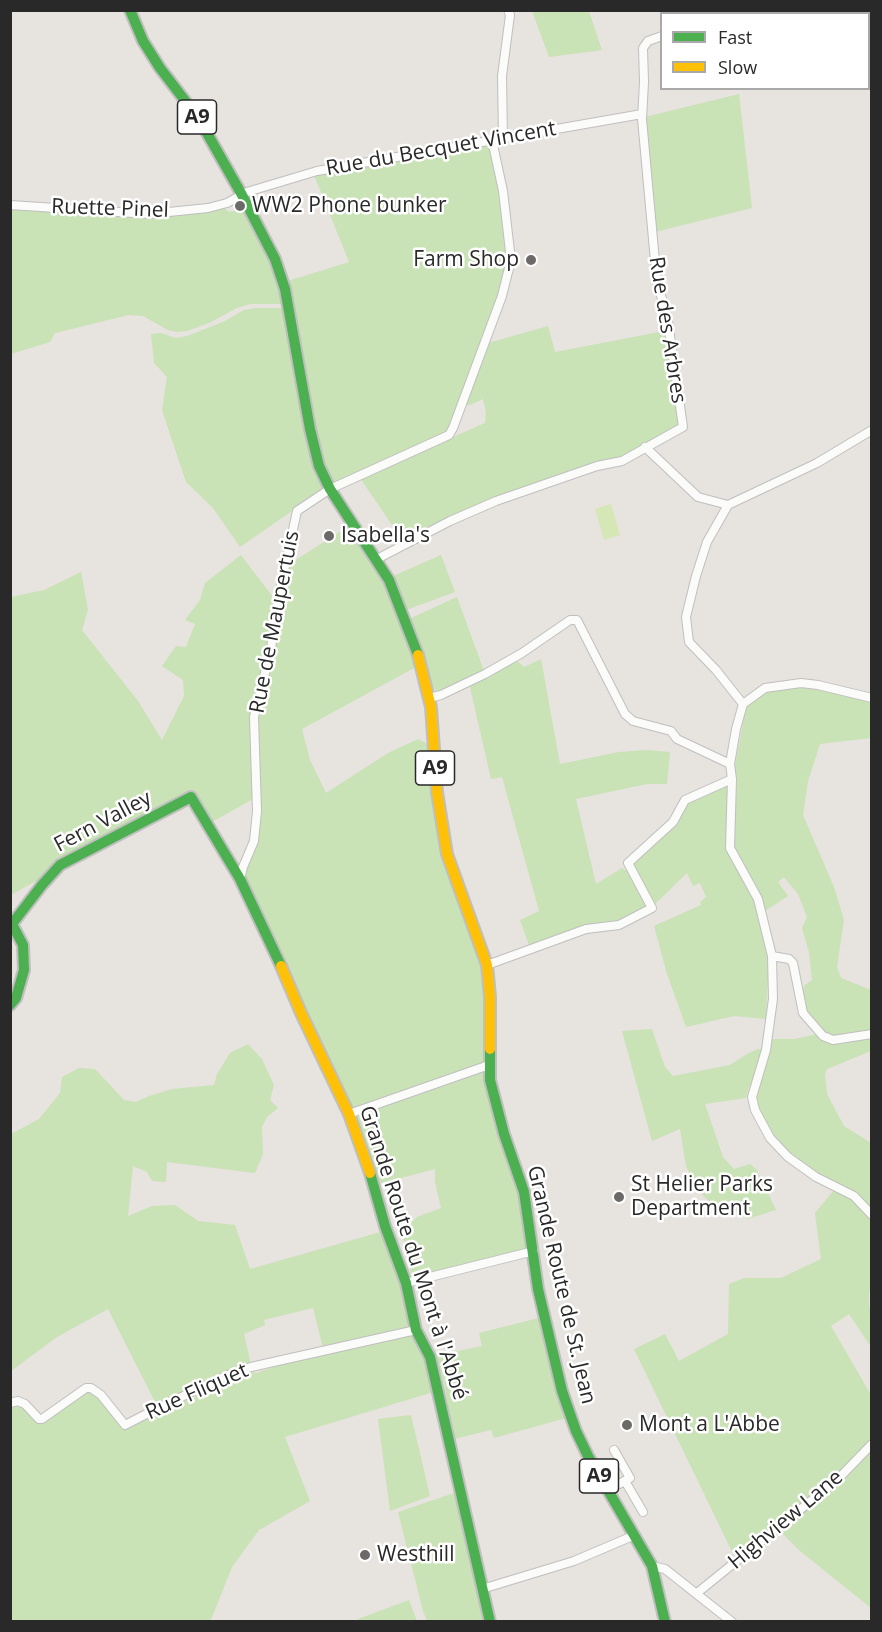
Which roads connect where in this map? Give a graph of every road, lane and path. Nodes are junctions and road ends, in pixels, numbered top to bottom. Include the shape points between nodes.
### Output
1 (130, 10) edge
2 (508, 10) edge
3 (660, 37) edge
4 (642, 114) junction
5 (503, 138) junction
6 (492, 140) junction
7 (242, 195) junction
8 (10, 205) edge
9 (872, 430) edge
10 (645, 447) junction
11 (330, 489) junction
12 (728, 504) junction
13 (377, 559) junction
14 (429, 698) junction
15 (872, 698) edge
16 (743, 704) junction
17 (730, 764) junction
18 (732, 779) junction
19 (240, 879) junction
20 (772, 956) junction
21 (487, 965) junction
22 (10, 1005) edge
23 (872, 1034) edge
24 (489, 1065) junction
25 (349, 1114) junction
26 (872, 1215) edge
27 (534, 1251) junction
28 (406, 1283) junction
29 (416, 1330) junction
30 (10, 1403) edge
31 (872, 1444) edge
32 (614, 1450) dead end
33 (625, 1481) junction
34 (608, 1490) junction
35 (643, 1512) dead end
36 (635, 1535) junction
37 (652, 1566) junction
38 (482, 1589) junction
39 (697, 1593) junction
40 (490, 1622) edge
41 (665, 1622) edge
42 (732, 1622) edge

1 - 7 main road, Grande Route de St. Jean / A9 via 160,68 199,119
2 - 5 street via 502,76
3 - 4 street via 648,41 643,48
4 - 5 street, Rue du Becquet Vincent
4 - 10 street, Rue des Arbres via 657,283 668,315 683,427
5 - 6 street, Rue du Becquet Vincent
6 - 7 street, Rue du Becquet Vincent via 317,171
6 - 11 street, Rue de Maupertuis via 511,260 502,296 453,428 449,435
7 - 8 street, Ruette Pinel via 208,208 149,214
7 - 11 main road, Grande Route de St. Jean / A9 via 281,273 310,429 319,466
9 - 12 street via 817,463
10 - 12 street via 698,497
10 - 13 street, Rue des Arbres via 622,461 496,501
11 - 13 main road, Grande Route de St. Jean / A9
11 - 19 street, Rue de Maupertuis via 297,511 255,717 257,811 254,841
12 - 16 street via 707,542 686,617 689,642
13 - 14 main road, Grande Route de St. Jean / A9 via 407,625
14 - 17 street via 485,674 570,620 577,621 625,714 633,721 672,731 677,739
14 - 21 main road, Grande Route de St. Jean / A9 via 447,854
15 - 16 street via 801,683 765,688
16 - 17 street
17 - 18 street
18 - 20 street via 730,848 758,899
18 - 21 street via 685,800 672,822 628,863 652,908 619,925 586,929
19 - 22 main road, Fern Valley via 191,797 60,865 12,924 23,945 24,970
19 - 25 main road, Grande Route du Mont à l'Abbé
20 - 23 street via 789,958 793,963 803,1013 823,1036 833,1040
20 - 26 street via 773,999 766,1050 752,1097 755,1110 770,1138 788,1157 854,1196
21 - 24 main road, Grande Route de St. Jean / A9
24 - 25 street
24 - 27 main road, Grande Route de St. Jean / A9 via 494,1099 524,1192
25 - 28 main road, Grande Route du Mont à l'Abbé
27 - 28 street
27 - 34 main road, Grande Route de St. Jean / A9 via 538,1289 562,1391 576,1431
28 - 29 main road, Grande Route du Mont à l'Abbé
29 - 30 street, Rue Fliquet via 251,1367 125,1425 91,1388 42,1419 25,1404
29 - 38 main road, Grande Route du Mont à l'Abbé via 430,1357
31 - 39 street, Highview Lane via 838,1479
32 - 33 street via 630,1478
33 - 34 street
33 - 35 street
34 - 36 main road, Grande Route de St. Jean / A9
36 - 37 main road, Grande Route de St. Jean / A9
36 - 38 street via 574,1561
37 - 39 street via 664,1569
37 - 41 main road, Grande Route de St. Jean / A9
38 - 40 main road, Grande Route du Mont à l'Abbé
39 - 42 street

